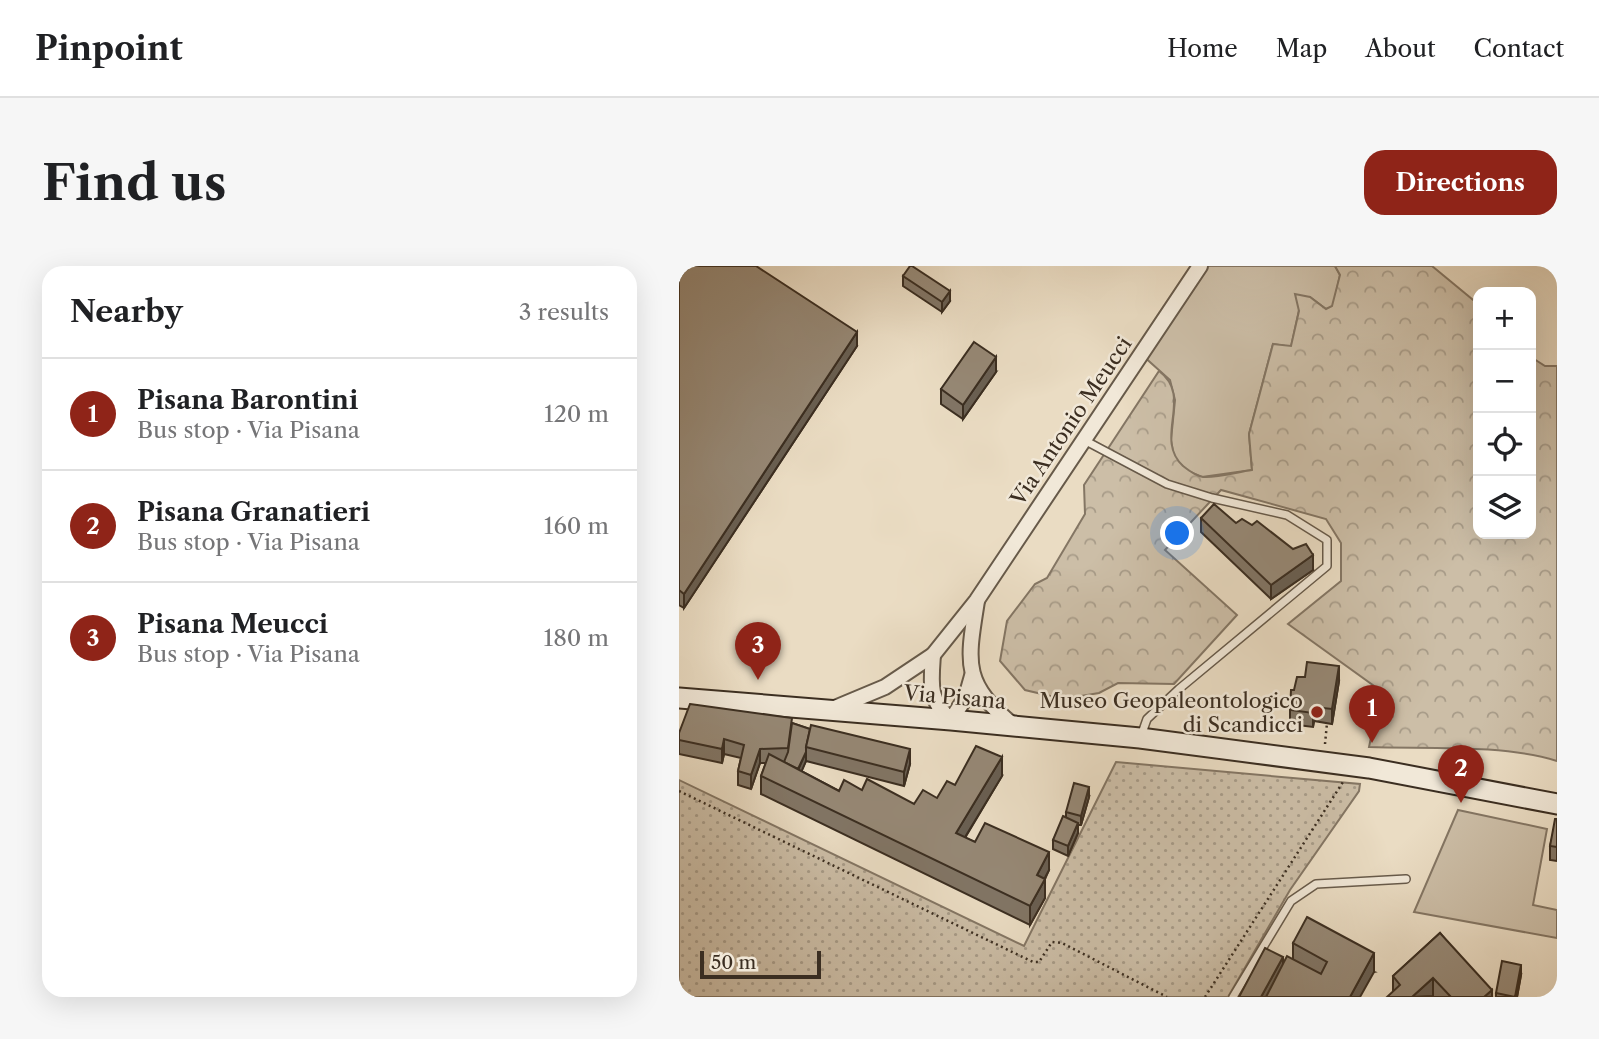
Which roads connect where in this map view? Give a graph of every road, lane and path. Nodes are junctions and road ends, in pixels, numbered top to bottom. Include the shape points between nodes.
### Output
1 (1199, 266) edge
2 (1083, 440) junction
3 (977, 600) junction
4 (933, 654) junction
5 (972, 676) junction
6 (679, 698) edge
7 (829, 710) junction
8 (951, 720) junction
9 (1327, 723) edge
10 (1014, 726) junction
11 (1140, 738) junction
12 (1323, 762) junction
13 (1354, 765) junction
14 (679, 791) edge
15 (1557, 804) edge
16 (1406, 879) dead end
17 (1167, 997) edge
18 (1205, 997) edge
19 (1233, 997) edge

1 - 2 street, Via Antonio Meucci
2 - 3 street, Via Antonio Meucci
2 - 11 lane via 1167,484 1287,516 1327,540 1327,566 1179,689 1147,719
3 - 4 street, Via Antonio Meucci
3 - 5 street, Via Antonio Meucci via 970,647
4 - 7 street, Via Antonio Meucci via 885,687
4 - 8 street via 933,693 939,709
5 - 8 street, Via Antonio Meucci via 966,697
5 - 10 street via 983,697
6 - 7 main road, Via Pisana
7 - 8 main road, Via Pisana
8 - 10 main road, Via Pisana
9 - 12 path
10 - 11 main road, Via Pisana
11 - 12 main road, Via Pisana
12 - 13 main road, Via Pisana
13 - 15 main road, Via Pisana
13 - 18 path
14 - 17 path via 1024,958 1039,962 1052,942 1062,943
16 - 19 lane via 1316,884 1291,901

